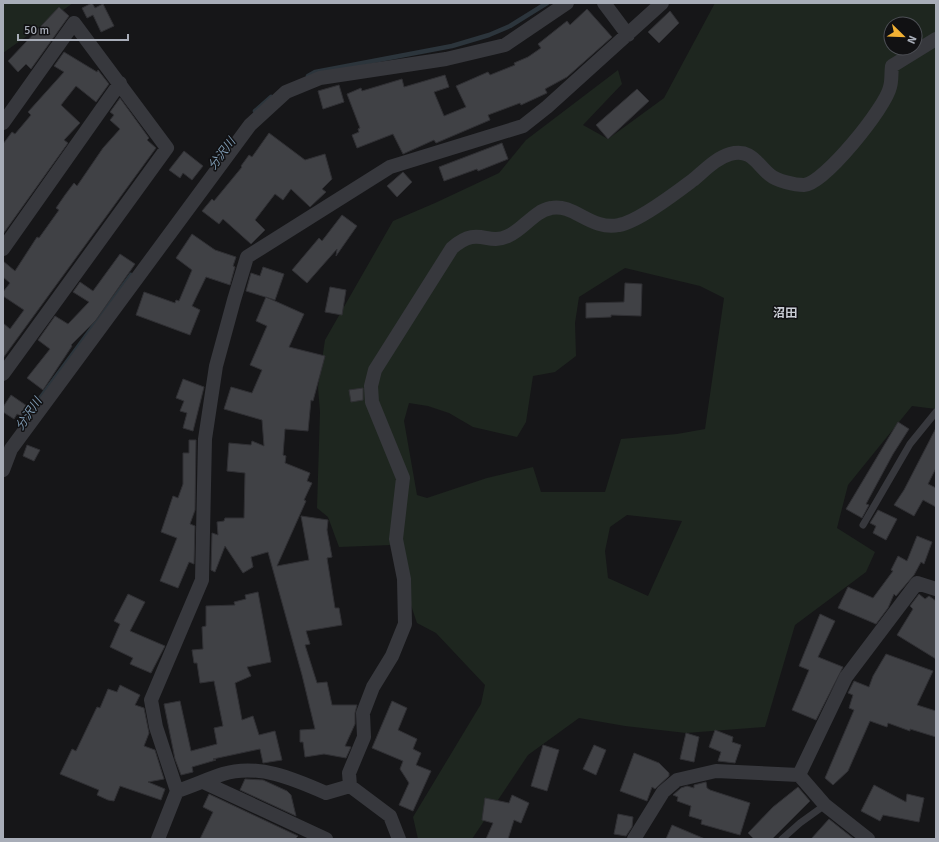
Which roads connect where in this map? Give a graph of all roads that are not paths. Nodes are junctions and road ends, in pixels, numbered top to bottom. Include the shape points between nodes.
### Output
1 (567, 3) edge
2 (604, 3) edge
3 (662, 3) edge
4 (628, 34) junction
5 (936, 39) edge
6 (120, 83) junction
7 (3, 123) edge
8 (3, 249) edge
9 (3, 374) edge
10 (936, 412) edge
11 (3, 470) edge
12 (862, 525) dead end
13 (936, 589) edge
14 (799, 775) junction
15 (203, 782) junction
16 (350, 786) junction
17 (177, 791) junction
18 (825, 806) junction
19 (158, 839) edge
20 (326, 839) edge
21 (399, 839) edge
22 (634, 839) edge
23 (782, 839) edge
24 (868, 839) edge

1 - 11 street via 505,45 446,60 320,78 286,92 250,125 11,449
2 - 4 street
3 - 4 street
4 - 17 street via 524,126 390,167 248,257 216,366 205,439 202,580 151,700 156,727
5 - 16 street via 892,66 890,88 879,111 853,144 818,179 806,185 770,176 756,159 747,155 732,154 718,159 687,184 634,220 620,225 601,226 568,210 551,208 535,216 509,236 497,239 476,235 462,239 452,248 375,370 371,386 372,402 403,478 396,538 404,579 405,624 392,656 362,713 364,737 349,773
6 - 7 street via 74,22
6 - 8 street
6 - 9 street via 167,148
10 - 12 lane via 910,444
13 - 14 street via 917,583 846,677
14 - 18 street
14 - 22 street via 716,772 678,780 663,792
15 - 16 street via 224,774 250,770 292,778 326,794
15 - 17 street
15 - 20 street
16 - 21 street via 390,816
17 - 19 street
18 - 23 lane
18 - 24 street

